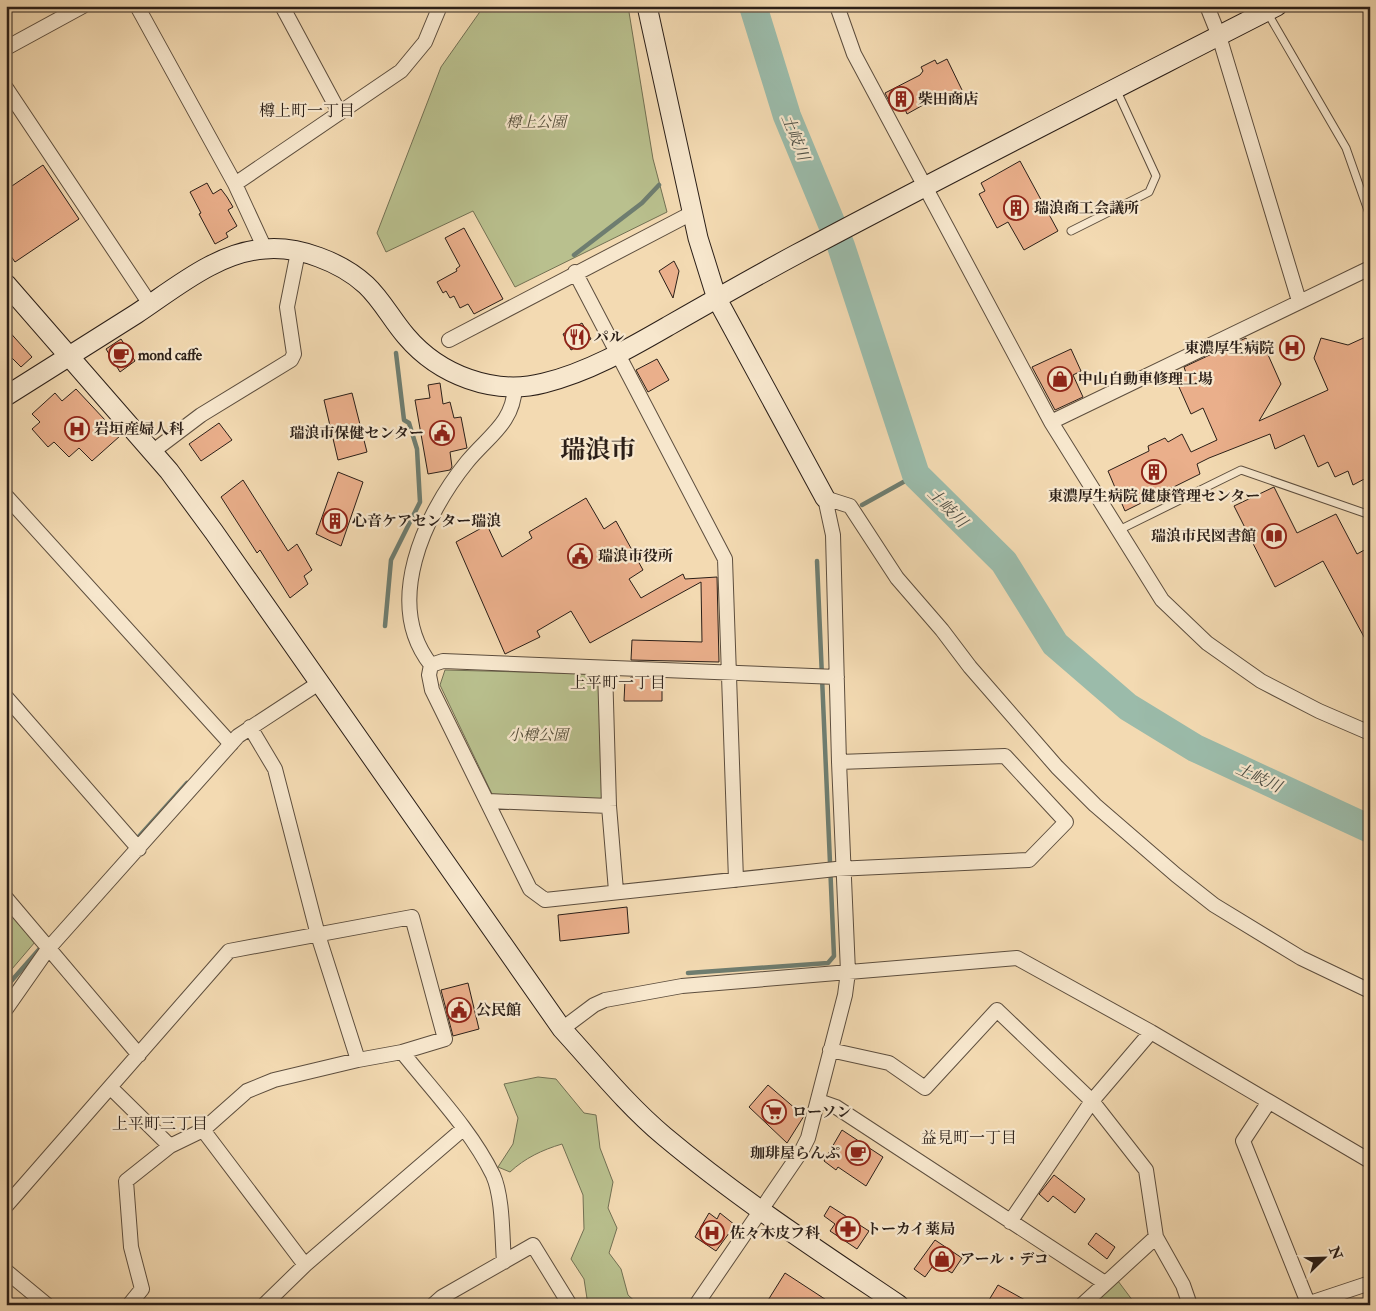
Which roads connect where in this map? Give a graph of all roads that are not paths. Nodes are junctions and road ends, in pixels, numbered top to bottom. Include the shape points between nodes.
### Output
1 (83, 6) edge
2 (137, 6) edge
3 (282, 6) edge
4 (440, 6) edge
5 (647, 6) edge
6 (837, 6) edge
7 (1207, 6) edge
8 (1272, 9) edge
9 (1219, 36) junction
10 (6, 48) edge
11 (6, 88) edge
12 (1116, 88) junction
13 (339, 112) junction
14 (235, 184) junction
15 (925, 186) junction
16 (692, 213) junction
17 (1370, 216) edge
18 (1071, 231) dead end
19 (265, 249) junction
20 (298, 252) junction
21 (1370, 268) edge
22 (575, 272) junction
23 (6, 284) edge
24 (717, 299) junction
25 (1299, 301) junction
26 (150, 304) junction
27 (449, 340) dead end
28 (617, 355) junction
29 (68, 357) junction
30 (515, 387) junction
31 (6, 396) edge
32 (1051, 422) junction
33 (152, 452) junction
34 (6, 496) edge
35 (825, 498) junction
36 (1370, 515) edge
37 (1117, 531) junction
38 (431, 665) junction
39 (605, 668) junction
40 (728, 673) junction
41 (828, 677) junction
42 (319, 683) junction
43 (6, 697) edge
44 (250, 728) junction
45 (1370, 733) edge
46 (231, 744) junction
47 (839, 762) junction
48 (488, 801) junction
49 (609, 806) junction
50 (139, 849) junction
51 (835, 869) junction
52 (736, 880) junction
53 (616, 891) junction
54 (6, 898) edge
55 (318, 935) junction
56 (48, 950) junction
57 (848, 972) junction
58 (1370, 990) edge
59 (6, 1009) edge
60 (562, 1029) junction
61 (1151, 1032) junction
62 (830, 1050) junction
63 (402, 1052) junction
64 (139, 1056) junction
65 (358, 1060) junction
66 (111, 1088) junction
67 (819, 1101) junction
68 (1092, 1101) junction
69 (1268, 1103) junction
70 (463, 1129) junction
71 (203, 1130) junction
72 (170, 1146) junction
73 (1370, 1161) edge
74 (6, 1206) edge
75 (759, 1210) junction
76 (1010, 1222) junction
77 (1156, 1237) junction
78 (504, 1262) junction
79 (305, 1265) junction
80 (6, 1271) edge
81 (1105, 1283) junction
82 (1370, 1283) edge
83 (441, 1302) edge
84 (272, 1303) edge
85 (1306, 1304) edge
86 (48, 1305) edge
87 (129, 1305) edge
88 (570, 1305) edge
89 (696, 1305) edge
90 (899, 1305) edge
91 (1082, 1305) edge
92 (1190, 1305) edge

1 - 10 street
2 - 14 street
3 - 13 street
4 - 13 street via 425,42 401,71
5 - 16 street
6 - 15 street via 854,54
7 - 9 street
8 - 9 street
8 - 17 lane via 1346,148
9 - 12 street
9 - 25 street
11 - 26 street
12 - 15 street
12 - 18 lane via 1156,176 1148,192
13 - 14 street
14 - 19 street
15 - 24 street
15 - 32 street
16 - 22 street
16 - 24 street
19 - 20 street
19 - 26 street via 216,263
20 - 30 street via 342,268 362,281 379,298 408,339 444,368 476,382
20 - 33 street via 287,307 294,354 291,360 202,415
21 - 25 street
22 - 27 street
22 - 28 street
23 - 29 street
24 - 28 street
24 - 35 street
25 - 32 street
26 - 29 street
28 - 30 street via 543,384
28 - 40 street via 725,559
29 - 31 street
29 - 33 street
30 - 38 street via 510,415 467,462 447,490 427,524 414,563 408,597 412,626 418,648
32 - 37 street
33 - 42 street via 214,532
34 - 46 street
35 - 41 street via 833,535
35 - 58 street via 850,506 897,578 1038,746 1095,805 1214,905 1301,958
36 - 37 lane via 1241,470
37 - 45 street via 1162,600 1207,643 1261,681 1318,711
38 - 39 street via 444,661
38 - 48 street via 432,690
39 - 40 street
39 - 49 street
40 - 41 street
40 - 52 street
41 - 47 street
42 - 44 street
42 - 60 street
43 - 50 street
44 - 46 street
44 - 55 street via 275,769
46 - 50 street
47 - 51 street
47 - 51 street via 1005,756 1066,822 1029,860
48 - 49 street
48 - 53 street via 530,889 544,900
49 - 53 street
50 - 56 street
51 - 52 street
51 - 57 street
52 - 53 street
54 - 56 street
55 - 63 street via 412,917 445,1040
55 - 64 street via 229,951
55 - 65 street
56 - 59 street
56 - 64 street
57 - 60 street via 682,986 625,995 594,1005
57 - 61 street via 1017,958
57 - 62 street via 846,995
60 - 75 street via 663,1135
61 - 68 street
61 - 69 street
62 - 67 street
62 - 68 street via 889,1062 925,1088 997,1010
63 - 65 street
63 - 70 street
64 - 66 street
65 - 71 street via 274,1080 246,1091
66 - 72 street
66 - 74 street
67 - 75 street via 802,1150
67 - 76 street via 836,1107
68 - 76 street
68 - 77 street via 1146,1170
69 - 73 street
69 - 85 street via 1243,1140
70 - 78 street via 493,1176 499,1203
70 - 79 street
71 - 72 street
71 - 79 street
72 - 87 street via 126,1181 131,1247 142,1289
75 - 89 street
75 - 90 street
76 - 81 street
77 - 81 street
77 - 92 street via 1183,1284
78 - 83 street
78 - 88 street via 533,1245
79 - 84 street
80 - 86 street
81 - 91 street
82 - 85 street

